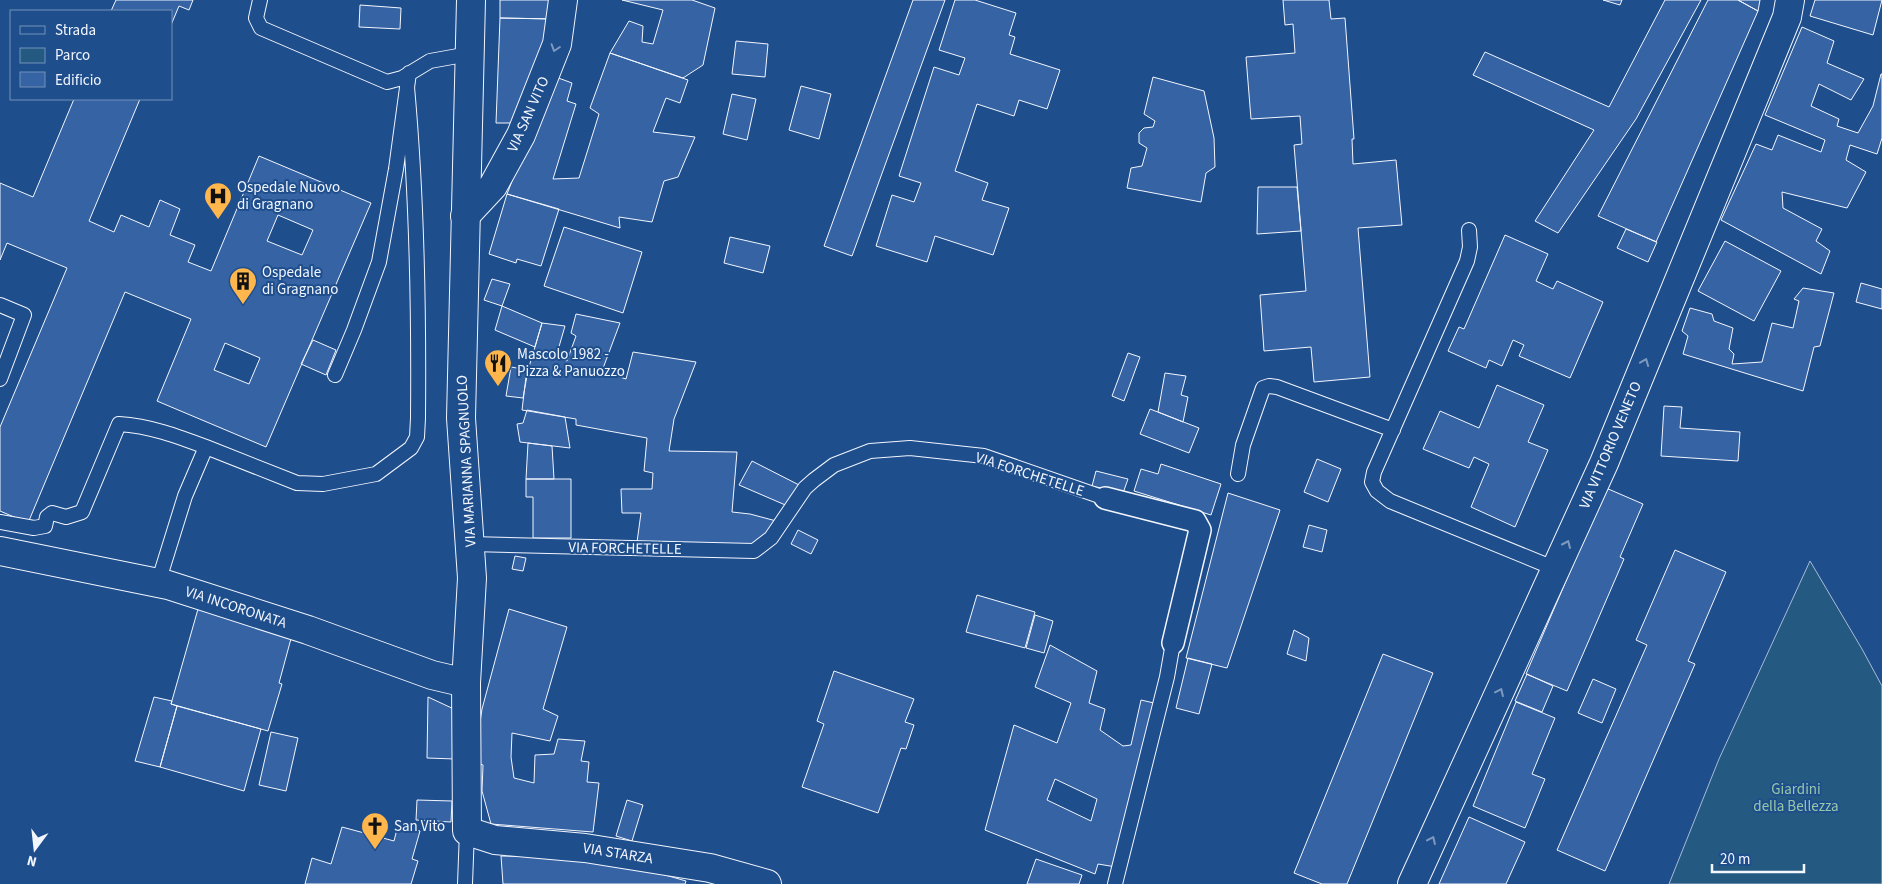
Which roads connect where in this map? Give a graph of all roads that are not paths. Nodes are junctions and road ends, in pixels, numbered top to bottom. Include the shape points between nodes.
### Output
1 (260, 0) edge
2 (471, 0) edge
3 (563, 0) edge
4 (1790, 0) edge
5 (469, 54) junction
6 (408, 80) junction
7 (465, 216) junction
8 (1469, 230) dead end
9 (0, 305) edge
10 (335, 375) dead end
11 (0, 379) edge
12 (1393, 430) junction
13 (206, 447) junction
14 (1238, 474) dead end
15 (1105, 498) joint
16 (0, 522) edge
17 (470, 544) junction
18 (0, 551) edge
19 (1556, 568) junction
20 (158, 583) junction
21 (1173, 643) joint
22 (466, 683) junction
23 (467, 831) junction
24 (465, 884) edge
25 (767, 884) edge
26 (1115, 884) edge
27 (1412, 884) edge

1 - 6 lane via 256,18 261,28 388,82 402,78
2 - 5 street, VIA MARIANNA SPAGNUOLO
3 -> 7 street, VIA SAN VITO via 557,44 521,135 493,186
19 -> 4 street, VIA VITTORIO VENETO via 1604,463 1787,17
5 - 6 lane via 430,61
5 - 7 street, VIA MARIANNA SPAGNUOLO
6 - 10 lane via 379,262
6 - 13 lane via 418,368 417,437 411,448 376,474 323,484 297,482
7 - 17 street, VIA MARIANNA SPAGNUOLO via 461,418
8 - 12 lane via 1467,261
9 - 11 lane via 24,315
12 - 14 lane via 1269,386 1263,388 1243,445
12 - 19 lane via 1374,472 1372,482 1377,491 1390,501
13 - 16 lane via 163,431 118,424 82,512 66,517 52,513 47,517 45,526 34,528
13 - 20 lane via 185,496
15 - 17 lane, VIA FORCHETELLE via 984,456 910,448 870,451 834,465 805,488 771,538 754,551
15 - 21 street, VIA FORCHETELLE via 1195,521 1200,530
17 - 22 street, VIA MARIANNA SPAGNUOLO via 472,578
18 - 20 street, VIA INCORONATA
27 -> 19 street, VIA VITTORIO VENETO
20 - 22 street, VIA INCORONATA via 308,630 432,675
21 - 26 lane, VIA FORCHETELLE
22 - 23 street, VIA MARIANNA SPAGNUOLO
23 - 24 lane
23 - 25 street, VIA STARZA via 494,840 585,848 710,868

